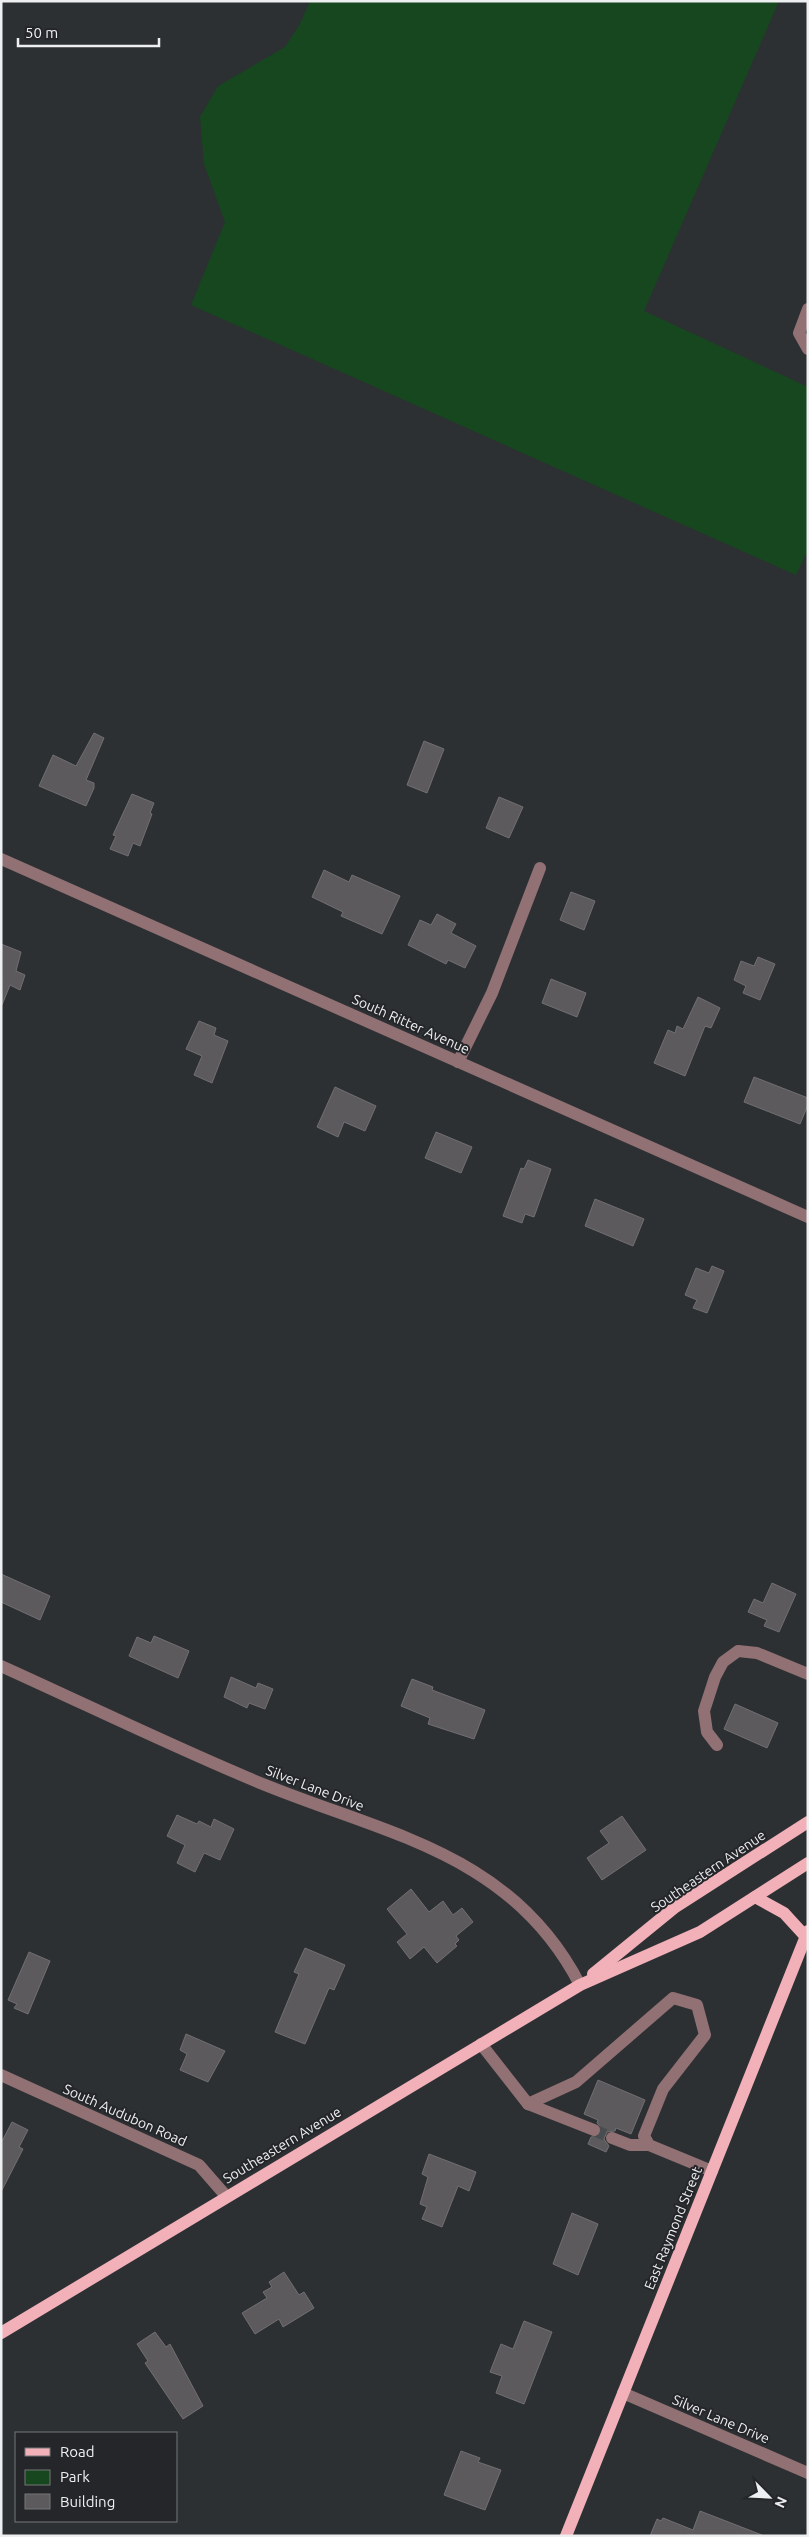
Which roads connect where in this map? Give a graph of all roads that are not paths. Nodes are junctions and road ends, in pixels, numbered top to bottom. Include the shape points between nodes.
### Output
1 (808, 309) edge
2 (808, 349) edge
3 (1, 859) edge
4 (540, 868) dead end
5 (458, 1062) junction
6 (808, 1217) edge
7 (1, 1666) edge
8 (808, 1674) edge
9 (717, 1745) dead end
10 (808, 1822) edge
11 (808, 1863) edge
12 (755, 1897) junction
13 (807, 1935) edge
14 (580, 1985) junction
15 (480, 2044) junction
16 (1, 2075) edge
17 (528, 2104) junction
18 (594, 2130) tunnel mouth
19 (612, 2138) tunnel mouth
20 (649, 2145) junction
21 (712, 2171) junction
22 (226, 2196) junction
23 (1, 2333) edge
24 (623, 2393) junction
25 (808, 2473) edge
26 (566, 2536) edge

1 - 2 street via 799,333
3 - 5 street, South Ritter Avenue
4 - 5 street via 492,993
5 - 6 street, South Ritter Avenue
7 - 14 street, Silver Lane Drive via 247,1778 468,1866 530,1914 563,1955
8 - 9 street via 757,1653 738,1650 723,1662 704,1711 707,1732
10 - 14 main road, Southeastern Avenue via 674,1908
11 - 12 main road, Southeastern Avenue
12 - 13 main road via 784,1913
12 - 14 main road, Southeastern Avenue via 700,1932
13 - 21 main road, East Raymond Street
14 - 15 main road, Southeastern Avenue
15 - 17 street
15 - 22 main road, Southeastern Avenue
16 - 22 street, South Audubon Road via 199,2165
17 - 18 street
17 - 20 street via 576,2082 673,1998 697,2005 705,2035 663,2089 644,2136
19 - 20 street via 630,2145
20 - 21 street
21 - 24 main road, East Raymond Street
22 - 23 main road, Southeastern Avenue
24 - 25 street, Silver Lane Drive
24 - 26 main road, East Raymond Street

